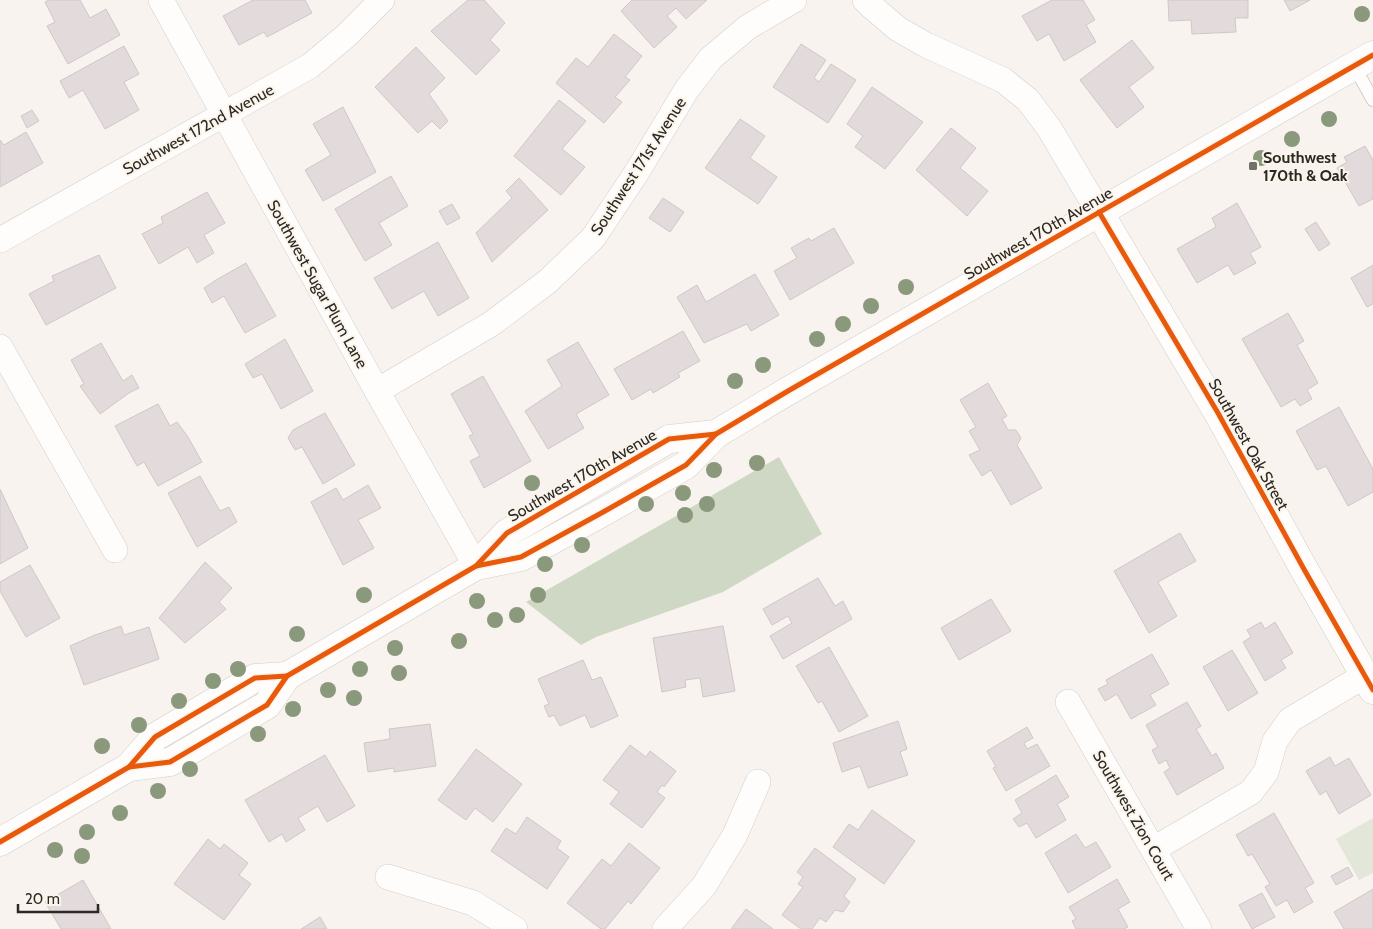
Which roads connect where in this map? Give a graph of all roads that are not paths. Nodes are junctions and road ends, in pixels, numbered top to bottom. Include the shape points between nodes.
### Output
1 (161, 0) edge
2 (382, 0) edge
3 (794, 0) edge
4 (865, 0) edge
5 (1363, 61) edge
6 (1373, 100) edge
7 (225, 114) junction
8 (1099, 212) junction
9 (0, 240) edge
10 (0, 347) edge
11 (377, 392) junction
12 (115, 550) dead end
13 (476, 566) junction
14 (1369, 683) edge
15 (1068, 702) dead end
16 (758, 782) dead end
17 (0, 842) edge
18 (1154, 849) junction
19 (388, 877) dead end
20 (515, 929) edge
21 (665, 929) edge
22 (1199, 929) edge

1 - 7 street, Southwest Sugar Plum Lane
2 - 7 street, Southwest 172nd Avenue via 310,66
3 - 11 street, Southwest 171st Avenue via 748,26 711,58 687,89 593,238 547,282 491,324
4 - 8 street, Southwest Oak Street via 898,29 1003,80 1028,100 1049,128
5 - 6 lane, Southwest 170th Avenue
5 - 8 main road, Southwest 170th Avenue
7 - 9 street, Southwest 172nd Avenue
7 - 11 street, Southwest Sugar Plum Lane
8 - 13 main road, Southwest 170th Avenue via 716,434 670,439 507,533
8 - 14 main road, Southwest Oak Street via 1218,413
10 - 12 street
11 - 13 street, Southwest Sugar Plum Lane
13 - 17 main road, Southwest 170th Avenue via 287,676 255,678 155,737 129,767
14 - 18 street via 1290,720 1275,741 1266,772 1252,792
15 - 18 street, Southwest Zion Court
16 - 21 street via 735,835 704,886
18 - 22 street, Southwest Zion Court
19 - 20 street via 473,903

